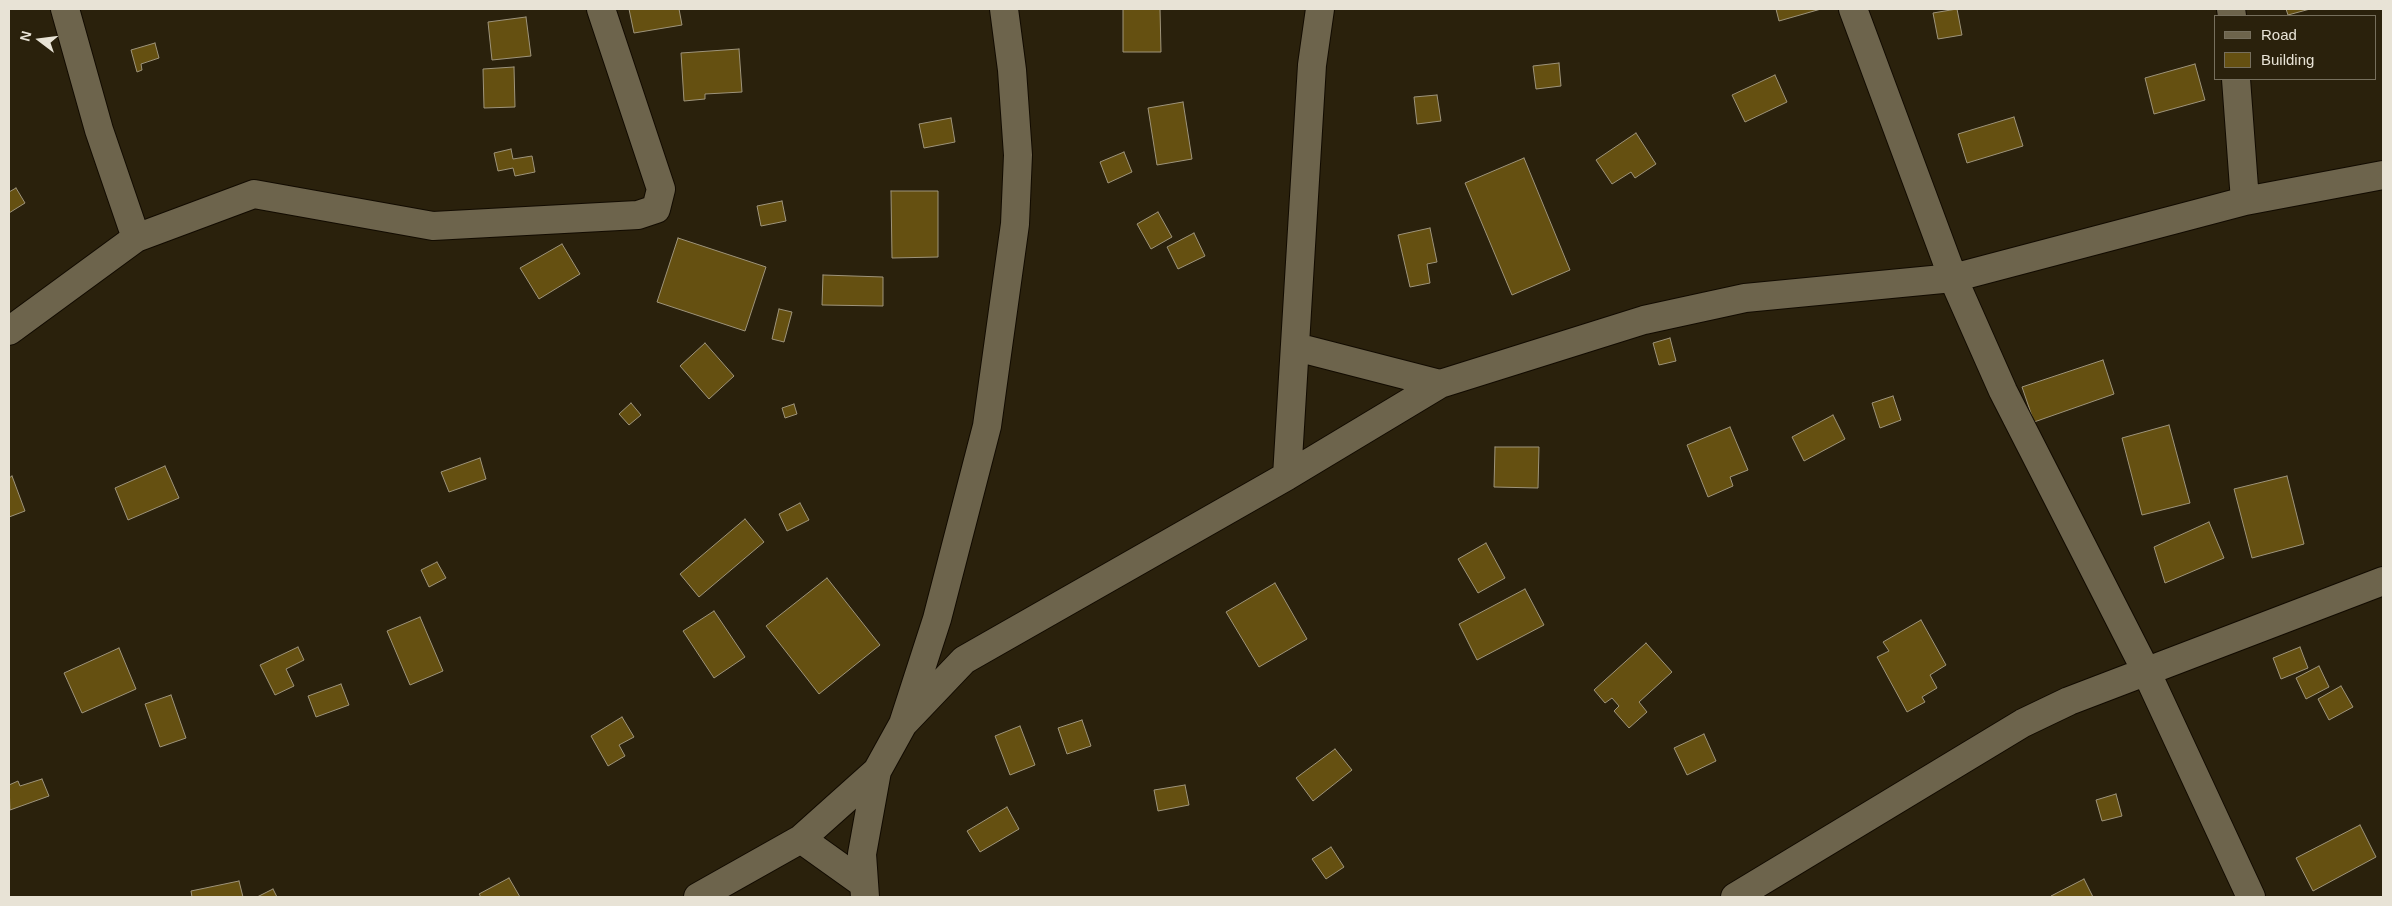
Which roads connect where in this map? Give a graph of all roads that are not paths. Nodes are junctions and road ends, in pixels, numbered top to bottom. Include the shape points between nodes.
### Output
1 (65, 9) edge
2 (601, 9) edge
3 (1004, 9) edge
4 (1320, 9) edge
5 (1853, 9) edge
6 (2236, 80) edge
7 (2383, 175) edge
8 (2245, 202) junction
9 (136, 238) junction
10 (1953, 278) junction
11 (9, 331) edge
12 (1296, 347) junction
13 (1440, 384) junction
14 (1287, 476) junction
15 (2383, 580) edge
16 (938, 618) junction
17 (964, 660) junction
18 (2146, 671) junction
19 (903, 724) junction
20 (877, 771) junction
21 (801, 839) junction
22 (865, 890) edge
23 (698, 897) edge
24 (1735, 897) edge
25 (2252, 897) edge

1 - 9 street via 99,130
2 - 9 street via 661,189 656,209 638,215 433,226 254,194
3 - 16 street via 1018,155 1015,224 987,426
4 - 12 street via 1312,65
5 - 10 street
6 - 8 street
7 - 8 street
8 - 10 street
9 - 11 street
10 - 13 street via 1745,298 1644,320
10 - 18 street via 2003,391
12 - 13 street
12 - 14 street
13 - 14 street
14 - 17 street
15 - 18 street
16 - 17 street
16 - 19 street
17 - 19 street
18 - 24 street via 2023,723
18 - 25 street
19 - 20 street
20 - 21 street
20 - 22 street via 862,854
21 - 22 street
21 - 23 street

